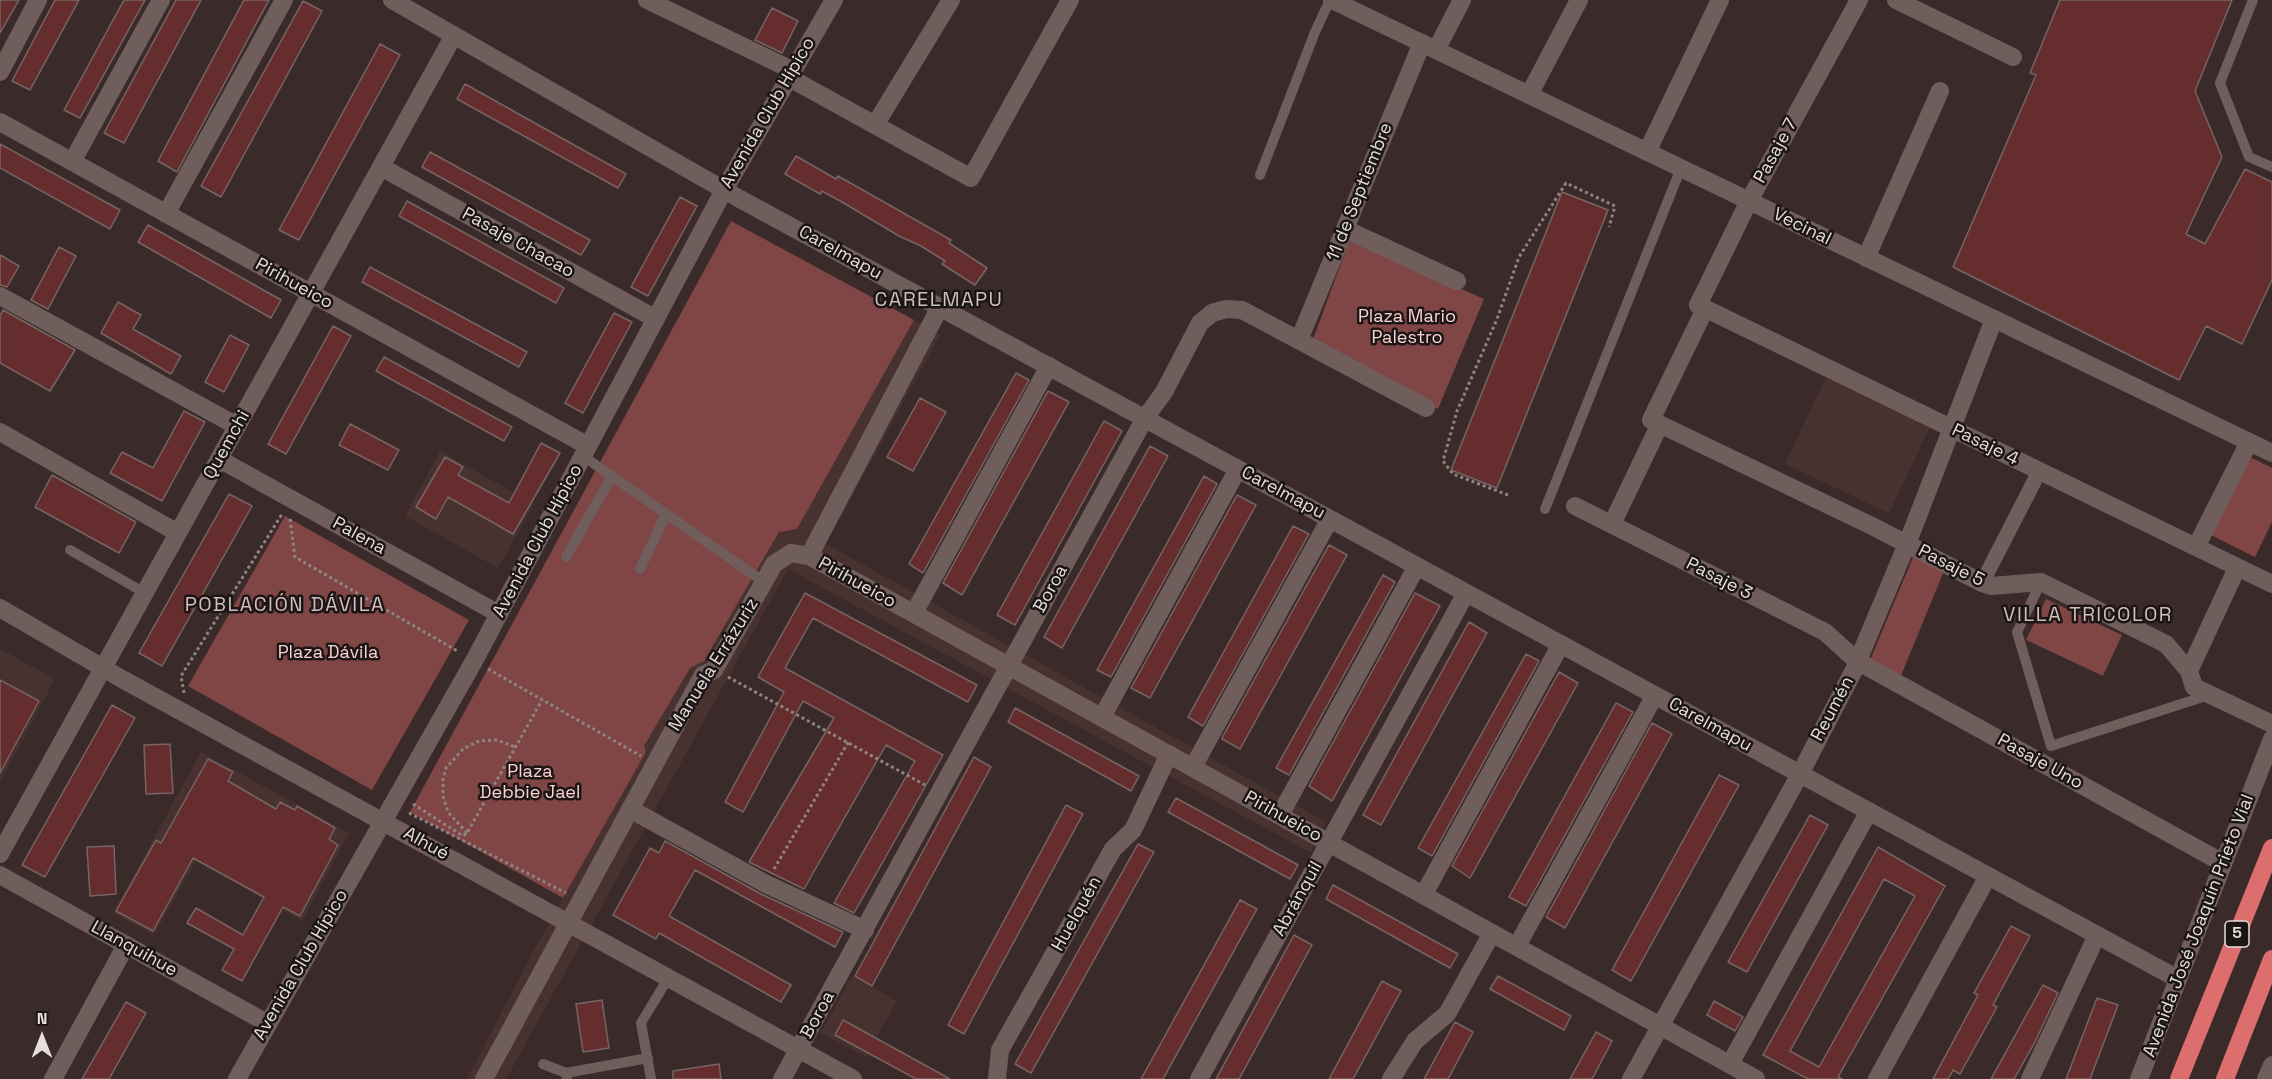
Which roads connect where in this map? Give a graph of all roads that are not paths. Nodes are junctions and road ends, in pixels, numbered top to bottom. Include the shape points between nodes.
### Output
1 (38, 0) edge
2 (161, 0) edge
3 (284, 0) edge
4 (392, 0) edge
5 (647, 0) edge
6 (834, 0) edge
7 (951, 0) edge
8 (1070, 0) edge
9 (1331, 0) edge
10 (1462, 0) edge
11 (1580, 0) edge
12 (1720, 0) edge
13 (1859, 0) edge
14 (1896, 0) edge
15 (2253, 0) edge
16 (454, 35) junction
17 (1429, 47) junction
18 (2013, 57) dead end
19 (0, 72) edge
20 (790, 74) junction
21 (1940, 91) dead end
22 (1528, 95) junction
23 (0, 122) edge
24 (875, 124) junction
25 (1647, 152) junction
26 (72, 162) junction
27 (381, 167) junction
28 (2272, 167) edge
29 (1681, 168) junction
30 (1260, 175) dead end
31 (724, 190) junction
32 (1749, 201) junction
33 (166, 214) junction
34 (1345, 230) junction
35 (1866, 258) junction
36 (1457, 281) dead end
37 (311, 293) junction
38 (0, 296) edge
39 (940, 307) junction
40 (1702, 307) junction
41 (656, 319) junction
42 (1994, 319) junction
43 (1299, 340) junction
44 (1049, 366) junction
45 (1426, 408) dead end
46 (1145, 418) junction
47 (1656, 422) junction
48 (237, 426) junction
49 (1950, 429) junction
50 (0, 432) edge
51 (2249, 442) junction
52 (586, 451) junction
53 (2272, 453) edge
54 (219, 459) junction
55 (1238, 469) junction
56 (2039, 472) junction
57 (612, 476) junction
58 (1575, 506) dead end
59 (1545, 509) dead end
60 (666, 514) junction
61 (1330, 519) junction
62 (1612, 525) junction
63 (178, 533) junction
64 (1907, 544) junction
65 (2196, 547) junction
66 (70, 550) dead end
67 (809, 556) junction
68 (566, 557) dead end
69 (1417, 566) junction
70 (2237, 568) junction
71 (640, 569) dead end
72 (764, 582) junction
73 (2041, 582) junction
74 (1982, 584) junction
75 (2272, 584) edge
76 (145, 593) junction
77 (1466, 593) junction
78 (0, 608) edge
79 (499, 614) junction
80 (914, 614) junction
81 (1561, 644) junction
82 (1857, 661) junction
83 (104, 666) junction
84 (1009, 666) junction
85 (2189, 671) junction
86 (1655, 695) junction
87 (2209, 695) junction
88 (1102, 717) junction
89 (2272, 724) edge
90 (2272, 739) edge
91 (2051, 746) junction
92 (1168, 754) junction
93 (2042, 764) junction
94 (1193, 767) junction
95 (1800, 774) junction
96 (630, 808) junction
97 (1869, 812) junction
98 (1280, 815) junction
99 (385, 821) junction
100 (1329, 842) junction
101 (2272, 848) edge
102 (0, 854) edge
103 (2223, 863) junction
104 (0, 875) edge
105 (1988, 876) junction
106 (1424, 894) junction
107 (567, 922) junction
108 (865, 930) junction
109 (1492, 933) junction
110 (2097, 935) junction
111 (1517, 946) junction
112 (131, 948) junction
113 (2272, 959) edge
114 (669, 977) junction
115 (2178, 979) junction
116 (267, 1023) junction
117 (1660, 1026) junction
118 (799, 1049) junction
119 (648, 1058) junction
120 (543, 1064) dead end
121 (1730, 1064) junction
122 (2272, 1065) edge
123 (566, 1076) edge
124 (52, 1079) edge
125 (66, 1079) edge
126 (237, 1079) edge
127 (484, 1079) edge
128 (651, 1079) edge
129 (782, 1079) edge
130 (854, 1079) edge
131 (997, 1079) edge
132 (1199, 1079) edge
133 (1391, 1079) edge
134 (1631, 1079) edge
135 (1756, 1079) edge
136 (1877, 1079) edge
137 (2030, 1079) edge
138 (2139, 1079) edge
139 (2180, 1079) edge
140 (2225, 1079) edge
141 (2266, 1079) edge

1 - 19 street
2 - 26 street
3 - 33 street
4 - 16 street, Carelmapu
5 - 20 street
6 - 20 street, Avenida Club Hípico
7 - 24 street
8 - 24 street via 971,178
9 - 17 street, Vecinal
9 - 30 lane via 1314,32
10 - 17 street
11 - 22 street
12 - 25 street
13 - 32 street, Pasaje 7
14 - 18 street
15 - 28 lane via 2220,83 2249,157
16 - 27 street, Quemchi
16 - 31 street, Carelmapu
17 - 22 street, Vecinal
17 - 34 street, 11 de Septiembre
20 - 24 street
20 - 31 street, Avenida Club Hípico
21 - 35 street
22 - 25 street, Vecinal
23 - 26 street, Pirihueico
25 - 29 street, Vecinal
26 - 33 street, Pirihueico
27 - 37 street, Quemchi
27 - 41 street, Pasaje Chacao
29 - 32 street, Vecinal
29 - 59 lane
31 - 39 street, Carelmapu
31 - 41 street, Avenida Club Hípico
32 - 35 street, Vecinal
32 - 40 street, Pasaje 7
33 - 37 street, Pirihueico
34 - 36 street
34 - 43 street, 11 de Septiembre
35 - 42 street, Vecinal
37 - 48 street, Quemchi
37 - 52 street, Pirihueico
38 - 48 street
39 - 44 street, Carelmapu
39 - 67 street
40 - 47 street, Pasaje 7
40 - 49 street, Pasaje 4
41 - 52 street, Avenida Club Hípico
42 - 49 street, Reumén
42 - 51 street, Vecinal
43 - 45 street, Boroa
43 - 46 street, Boroa via 1242,310 1212,313 1200,323 1164,392
44 - 46 street, Carelmapu
44 - 80 street
46 - 55 street, Carelmapu
46 - 84 street, Boroa
47 - 62 street, Pasaje 7
47 - 64 street, Pasaje 5
48 - 54 street, Quemchi
49 - 56 street, Pasaje 4
49 - 64 street, Reumén
50 - 63 street
51 - 53 street, Vecinal
51 - 65 street
52 - 57 lane
52 - 79 street, Avenida Club Hípico
54 - 63 street, Quemchi
54 - 79 street, Palena
55 - 61 street, Carelmapu
55 - 88 street
56 - 65 street, Pasaje 4
56 - 74 street
57 - 60 lane
57 - 68 lane
58 - 62 street, Pasaje 3
60 - 71 lane
60 - 72 lane
61 - 69 street, Carelmapu
61 - 94 street
62 - 82 street, Pasaje 3 via 1825,632
63 - 76 street, Quemchi
64 - 74 street, Pasaje 5
64 - 82 street, Reumén
65 - 70 street, Pasaje 4
66 - 76 lane
67 - 72 street, Manuela Errázuriz via 791,553 781,557
67 - 80 street, Pirihueico
69 - 77 street, Carelmapu
69 - 98 street
70 - 75 street, Pasaje 4
70 - 85 street
72 - 96 street, Manuela Errázuriz via 714,670 703,675
73 - 74 street, Pasaje 5
73 - 85 street via 2166,644
73 - 91 lane via 2017,632
76 - 83 street, Quemchi
77 - 81 street, Carelmapu
77 - 100 street, Abránquil
78 - 83 street, Alhué
79 - 99 street, Avenida Club Hípico
80 - 84 street, Pirihueico
81 - 86 street, Carelmapu
81 - 106 street
82 - 93 street, Pasaje Uno
82 - 95 street, Reumén
83 - 99 street, Alhué
83 - 102 street, Quemchi
84 - 88 street, Pirihueico
84 - 108 street, Boroa
85 - 87 street via 2194,687
86 - 95 street, Carelmapu
86 - 111 street
87 - 89 street
87 - 91 lane
88 - 92 street, Pirihueico
90 - 103 street, Avenida José Joaquín Prieto Vial
91 - 93 lane
92 - 94 street, Pirihueico
92 - 131 street, Huelquén via 1133,830 1113,849 1000,1050
93 - 103 street, Pasaje Uno
94 - 98 street, Pirihueico
95 - 97 street, Carelmapu
95 - 117 street, Reumén
96 - 107 street, Manuela Errázuriz
96 - 108 street via 766,884
97 - 105 street, Carelmapu
97 - 121 street
98 - 100 street, Pirihueico
99 - 107 street, Alhué
99 - 116 street, Avenida Club Hípico
100 - 106 street, Pirihueico
100 - 132 street, Abránquil
101 - 139 highway, 5
103 - 115 street, Avenida José Joaquín Prieto Vial
104 - 112 street, Llanquihue
105 - 110 street, Carelmapu
105 - 136 street
106 - 109 street, Pirihueico
107 - 114 street, Alhué
107 - 127 street, Manuela Errázuriz
108 - 118 street, Boroa
109 - 111 street, Pirihueico
109 - 133 street via 1447,1014 1415,1041
110 - 115 street, Carelmapu
110 - 137 street
111 - 117 street, Pirihueico
112 - 116 street, Llanquihue
112 - 124 street
112 - 125 street
113 - 140 highway, 5
114 - 118 street, Alhué
114 - 119 lane via 641,1023
115 - 138 street, Avenida José Joaquín Prieto Vial
116 - 126 street, Avenida Club Hípico
117 - 121 street, Pirihueico
117 - 134 street, Reumén
118 - 129 street, Boroa
118 - 130 street, Alhué
119 - 123 lane
119 - 128 lane
120 - 123 lane
121 - 135 street, Pirihueico
122 - 141 street

